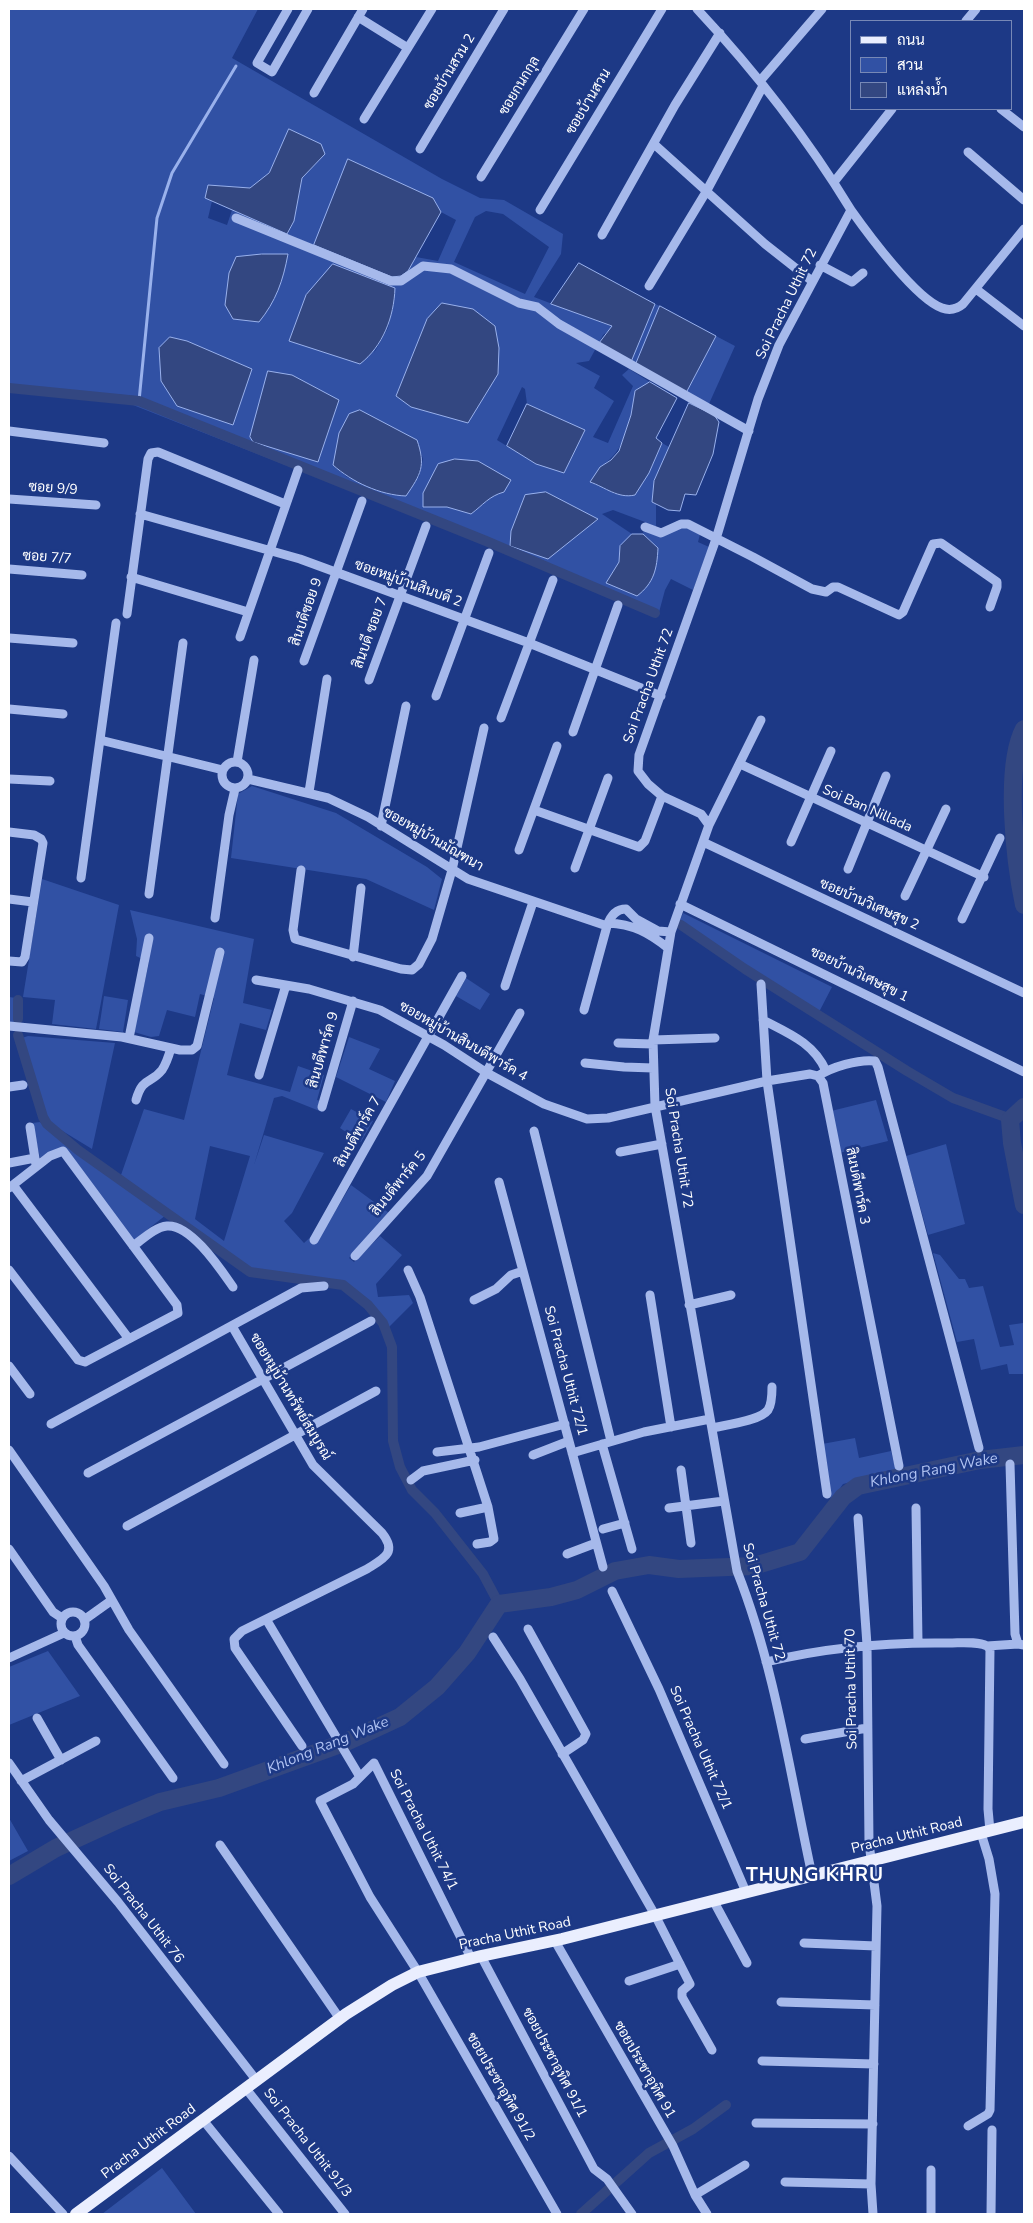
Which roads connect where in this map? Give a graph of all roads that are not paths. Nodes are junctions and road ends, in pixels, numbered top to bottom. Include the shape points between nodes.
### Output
1 (288, 9) edge
2 (308, 9) edge
3 (363, 9) edge
4 (432, 9) edge
5 (504, 9) edge
6 (584, 9) edge
7 (662, 9) edge
8 (697, 9) edge
9 (822, 9) edge
10 (976, 9) edge
11 (358, 17) junction
12 (967, 20) edge
13 (720, 33) junction
14 (408, 48) junction
15 (762, 83) junction
16 (314, 93) dead end
17 (891, 110) edge
18 (1002, 110) edge
19 (364, 119) dead end
20 (1024, 127) edge
21 (654, 144) junction
22 (420, 149) dead end
23 (968, 152) dead end
24 (481, 177) dead end
25 (834, 182) junction
26 (706, 192) junction
27 (1024, 200) edge
28 (540, 210) dead end
29 (851, 210) junction
30 (236, 218) dead end
31 (1024, 229) edge
32 (602, 235) dead end
33 (820, 265) junction
34 (863, 273) dead end
35 (812, 281) junction
36 (649, 286) dead end
37 (976, 289) junction
38 (1024, 326) edge
39 (9, 431) edge
40 (748, 431) junction
41 (104, 443) dead end
42 (298, 470) dead end
43 (9, 499) edge
44 (362, 501) dead end
45 (285, 504) junction
46 (96, 505) dead end
47 (140, 514) junction
48 (426, 526) dead end
49 (645, 527) dead end
50 (716, 539) junction
51 (268, 551) junction
52 (489, 553) dead end
53 (9, 569) edge
54 (336, 572) junction
55 (82, 575) dead end
56 (131, 577) junction
57 (553, 580) dead end
58 (399, 595) junction
59 (618, 605) dead end
60 (990, 607) dead end
61 (248, 612) junction
62 (127, 614) dead end
63 (466, 620) junction
64 (116, 623) dead end
65 (240, 637) dead end
66 (9, 638) edge
67 (73, 642) dead end
68 (529, 642) junction
69 (184, 643) dead end
70 (254, 660) dead end
71 (304, 661) dead end
72 (596, 668) junction
73 (327, 679) dead end
74 (369, 680) dead end
75 (436, 696) dead end
76 (661, 696) junction
77 (406, 706) dead end
78 (9, 709) edge
79 (63, 714) dead end
80 (501, 718) dead end
81 (761, 720) dead end
82 (484, 728) dead end
83 (573, 732) dead end
84 (100, 740) junction
85 (557, 746) dead end
86 (831, 751) dead end
87 (169, 757) junction
88 (237, 762) junction
89 (740, 764) junction
90 (223, 770) junction
91 (886, 776) dead end
92 (248, 778) junction
93 (608, 778) dead end
94 (9, 779) edge
95 (50, 781) dead end
96 (235, 789) junction
97 (309, 792) junction
98 (662, 796) junction
99 (810, 798) junction
100 (946, 809) dead end
101 (534, 810) junction
102 (868, 824) junction
103 (709, 825) junction
104 (381, 826) junction
105 (589, 830) junction
106 (9, 832) edge
107 (1000, 838) dead end
108 (704, 842) junction
109 (791, 842) dead end
110 (519, 850) dead end
111 (927, 851) junction
112 (575, 868) dead end
113 (302, 870) dead end
114 (452, 870) junction
115 (848, 870) dead end
116 (984, 877) junction
117 (81, 878) dead end
118 (361, 888) dead end
119 (149, 894) dead end
120 (906, 896) dead end
121 (9, 900) edge
122 (33, 902) junction
123 (533, 902) junction
124 (680, 904) junction
125 (215, 918) dead end
126 (962, 920) dead end
127 (608, 925) junction
128 (671, 932) junction
129 (149, 938) dead end
130 (668, 948) junction
131 (220, 952) dead end
132 (353, 957) junction
133 (9, 961) edge
134 (462, 976) dead end
135 (256, 980) dead end
136 (761, 984) dead end
137 (286, 985) junction
138 (504, 986) dead end
139 (1024, 993) edge
140 (353, 1001) junction
141 (584, 1010) dead end
142 (520, 1013) dead end
143 (763, 1020) junction
144 (9, 1026) edge
145 (427, 1036) junction
146 (129, 1038) junction
147 (715, 1038) dead end
148 (653, 1042) junction
149 (618, 1043) dead end
150 (172, 1048) junction
151 (585, 1063) dead end
152 (653, 1068) junction
153 (826, 1071) junction
154 (488, 1072) junction
155 (1024, 1072) edge
156 (259, 1076) dead end
157 (818, 1076) junction
158 (767, 1081) junction
159 (22, 1085) dead end
160 (9, 1087) edge
161 (136, 1100) dead end
162 (322, 1106) dead end
163 (655, 1106) junction
164 (30, 1127) dead end
165 (534, 1131) dead end
166 (662, 1144) junction
167 (620, 1152) dead end
168 (36, 1162) junction
169 (9, 1163) edge
170 (499, 1182) dead end
171 (11, 1186) edge
172 (314, 1240) dead end
173 (134, 1246) junction
174 (355, 1256) dead end
175 (9, 1270) edge
176 (408, 1270) dead end
177 (523, 1271) junction
178 (324, 1286) dead end
179 (233, 1287) dead end
180 (650, 1295) dead end
181 (731, 1295) dead end
182 (474, 1300) dead end
183 (689, 1305) junction
184 (372, 1321) dead end
185 (232, 1326) junction
186 (128, 1339) junction
187 (9, 1366) edge
188 (263, 1380) junction
189 (772, 1387) dead end
190 (376, 1391) dead end
191 (30, 1394) dead end
192 (50, 1424) dead end
193 (565, 1424) junction
194 (711, 1424) junction
195 (671, 1427) junction
196 (294, 1434) junction
197 (569, 1441) junction
198 (607, 1443) junction
199 (470, 1448) junction
200 (979, 1448) dead end
201 (9, 1450) edge
202 (437, 1452) dead end
203 (572, 1453) junction
204 (533, 1455) dead end
205 (475, 1460) junction
206 (1010, 1464) dead end
207 (899, 1466) dead end
208 (681, 1470) dead end
209 (88, 1473) dead end
210 (411, 1480) dead end
211 (827, 1494) dead end
212 (724, 1501) junction
213 (686, 1506) junction
214 (488, 1507) junction
215 (669, 1508) dead end
216 (916, 1508) dead end
217 (460, 1513) dead end
218 (858, 1518) dead end
219 (625, 1523) junction
220 (127, 1526) dead end
221 (603, 1530) dead end
222 (596, 1543) junction
223 (691, 1543) dead end
224 (477, 1544) dead end
225 (9, 1548) edge
226 (632, 1549) dead end
227 (567, 1554) dead end
228 (603, 1567) dead end
229 (612, 1591) dead end
230 (112, 1600) junction
231 (62, 1618) junction
232 (266, 1619) junction
233 (84, 1620) junction
234 (528, 1629) dead end
235 (64, 1632) junction
236 (75, 1636) junction
237 (493, 1637) dead end
238 (918, 1642) junction
239 (1021, 1644) edge
240 (867, 1645) junction
241 (987, 1646) junction
242 (9, 1658) edge
243 (766, 1662) junction
244 (37, 1718) dead end
245 (867, 1728) junction
246 (805, 1739) dead end
247 (96, 1741) dead end
248 (302, 1746) dead end
249 (562, 1754) junction
250 (61, 1760) junction
251 (9, 1764) edge
252 (224, 1764) dead end
253 (360, 1777) junction
254 (173, 1778) dead end
255 (21, 1781) junction
256 (1024, 1822) edge
257 (985, 1832) junction
258 (220, 1845) dead end
259 (872, 1860) junction
260 (812, 1875) junction
261 (746, 1892) junction
262 (713, 1900) junction
263 (656, 1915) junction
264 (555, 1941) junction
265 (804, 1943) dead end
266 (876, 1946) junction
267 (476, 1957) junction
268 (747, 1963) dead end
269 (680, 1964) junction
270 (418, 1972) junction
271 (629, 1981) dead end
272 (781, 2002) dead end
273 (875, 2005) junction
274 (340, 2019) junction
275 (712, 2050) dead end
276 (762, 2061) dead end
277 (874, 2064) junction
278 (257, 2081) junction
279 (247, 2090) junction
280 (203, 2120) junction
281 (756, 2123) dead end
282 (873, 2124) junction
283 (968, 2126) dead end
284 (992, 2130) dead end
285 (9, 2156) edge
286 (745, 2165) dead end
287 (931, 2170) dead end
288 (785, 2182) dead end
289 (871, 2184) junction
290 (695, 2195) junction
291 (63, 2214) edge
292 (76, 2214) edge
293 (279, 2214) edge
294 (345, 2214) edge
295 (557, 2214) edge
296 (632, 2214) edge
297 (707, 2214) edge
298 (873, 2214) edge
299 (930, 2214) edge
300 (991, 2214) edge

1 - 2 street via 257,63 272,72
3 - 11 street
4 - 14 street
5 - 22 street, ซอยบ้านสวน 2
6 - 24 street, ซอยกนกกุล
7 - 28 street, ซอยบ้านสวน
8 - 13 street
9 - 15 street
10 - 12 street
11 - 14 street
11 - 16 street
13 - 15 street
13 - 21 street
14 - 19 street
15 - 25 street
15 - 26 street
17 - 25 street
18 - 20 street
21 - 26 street
21 - 32 street
23 - 27 street
25 - 29 street
26 - 35 street via 764,244
26 - 36 street
29 - 33 street, Soi Pracha Uthit 72
29 - 37 street via 908,282 942,309 957,309
30 - 40 street via 391,281 402,281 419,267 451,269 519,304 537,307 559,324
31 - 37 street
33 - 34 street via 852,282
33 - 35 street, Soi Pracha Uthit 72
35 - 40 street, Soi Pracha Uthit 72 via 779,346
37 - 38 street
39 - 41 street
40 - 50 street, Soi Pracha Uthit 72
42 - 45 street
43 - 46 street, ซอย 9/9
44 - 54 street, สินบดีซอย 9
45 - 47 street via 158,452 151,453 148,459
45 - 51 street
47 - 51 street, ซอยหมู่บ้านสินบดี 2
47 - 56 street
48 - 58 street, สินบดี ซอย 7
49 - 50 street via 661,533 688,524
50 - 60 street via 812,590 826,592 833,586 838,587 899,615 933,544 941,543 997,582
50 - 76 street, Soi Pracha Uthit 72
51 - 54 street, ซอยหมู่บ้านสินบดี 2
51 - 61 street
52 - 63 street
53 - 55 street, ซอย 7/7
54 - 58 street, ซอยหมู่บ้านสินบดี 2
54 - 71 street, สินบดีซอย 9
56 - 61 street
56 - 62 street
57 - 68 street
58 - 63 street, ซอยหมู่บ้านสินบดี 2
58 - 74 street, สินบดี ซอย 7
59 - 72 street
61 - 65 street
63 - 68 street, ซอยหมู่บ้านสินบดี 2
63 - 75 street
64 - 84 street
66 - 67 street
68 - 72 street, ซอยหมู่บ้านสินบดี 2
68 - 80 street
69 - 87 street
70 - 88 street
72 - 76 street, ซอยหมู่บ้านสินบดี 2
72 - 83 street
73 - 97 street
76 - 98 street, Soi Pracha Uthit 72 via 639,755 638,771
77 - 104 street
78 - 79 street
81 - 89 street
82 - 114 street
84 - 87 street
84 - 117 street
85 - 101 street
86 - 99 street
87 - 90 street
87 - 119 street
88 - 90 street via 228,764
88 - 92 street via 247,770
89 - 99 street, Soi Ban Nillada
89 - 103 street
90 - 96 street via 224,783
91 - 102 street
92 - 96 street via 243,786
92 - 97 street, ซอยหมู่บ้านมัณฑนา
93 - 105 street
94 - 95 street
96 - 125 street
97 - 104 street, ซอยหมู่บ้านมัณฑนา via 328,798
98 - 103 street, Soi Pracha Uthit 72 via 701,814
98 - 105 street via 645,841 638,847
99 - 102 street, Soi Ban Nillada
99 - 109 street
100 - 111 street
101 - 105 street
101 - 110 street
102 - 111 street, Soi Ban Nillada
102 - 115 street
103 - 108 street, Soi Pracha Uthit 72
104 - 114 street, ซอยหมู่บ้านมัณฑนา
105 - 112 street
106 - 122 street via 34,835 43,843
107 - 116 street
108 - 124 street, Soi Pracha Uthit 72
108 - 139 street, ซอยบ้านวิเศษสุข 2
111 - 116 street, Soi Ban Nillada
111 - 120 street
113 - 132 street via 294,939
114 - 123 street, ซอยหมู่บ้านมัณฑนา
114 - 132 street via 432,939 419,964 412,970 402,969
116 - 126 street
118 - 132 street
121 - 122 street
122 - 133 street via 25,957 22,962
123 - 127 street, ซอยหมู่บ้านมัณฑนา
123 - 138 street
124 - 128 street, Soi Pracha Uthit 72
124 - 155 street, ซอยบ้านวิเศษสุข 1
127 - 128 street via 617,912 626,909 636,919 658,931
127 - 130 street, ซอยหมู่บ้านมัณฑนา via 635,927
127 - 141 street
128 - 130 street, Soi Pracha Uthit 72
129 - 146 street
130 - 148 street, Soi Pracha Uthit 72
131 - 150 street via 197,1046 192,1050
134 - 145 street, สินบดีพาร์ค 7
135 - 137 street, ซอยหมู่บ้านสินบดีพาร์ค 4
136 - 143 street
137 - 140 street, ซอยหมู่บ้านสินบดีพาร์ค 4
137 - 156 street
140 - 145 street, ซอยหมู่บ้านสินบดีพาร์ค 4 via 380,1010
140 - 162 street, สินบดีพาร์ค 9
142 - 154 street, สินบดีพาร์ค 5
143 - 153 street via 804,1042 821,1058
143 - 158 street
144 - 146 street
145 - 154 street, ซอยหมู่บ้านสินบดีพาร์ค 4
145 - 172 street, สินบดีพาร์ค 7
146 - 150 street
147 - 148 street
148 - 149 street
148 - 152 street, Soi Pracha Uthit 72
150 - 161 street via 162,1070 144,1082
151 - 152 street
152 - 163 street, Soi Pracha Uthit 72
153 - 157 street
153 - 200 street via 867,1060 874,1061 878,1067
154 - 163 street, ซอยหมู่บ้านสินบดีพาร์ค 4 via 544,1104 587,1119 608,1118
154 - 174 street, สินบดีพาร์ค 5 via 427,1176
157 - 158 street via 810,1074
157 - 207 street, สินบดีพาร์ค 3 via 823,1083
158 - 163 street
158 - 211 street
159 - 160 street
163 - 166 street, Soi Pracha Uthit 72
164 - 168 street
165 - 198 street
166 - 167 street
166 - 183 street, Soi Pracha Uthit 72
168 - 169 street
168 - 171 street
168 - 173 street via 58,1151 66,1154
170 - 177 street, Soi Pracha Uthit 72/1
171 - 186 street
173 - 179 street via 159,1228 175,1227 204,1248
173 - 186 street via 177,1305 178,1312
175 - 186 street via 78,1360 85,1362
176 - 199 street
177 - 182 street via 511,1275 496,1289
177 - 193 street, Soi Pracha Uthit 72/1
178 - 185 street via 301,1288
180 - 195 street
181 - 183 street
183 - 194 street, Soi Pracha Uthit 72
184 - 188 street
185 - 188 street, ซอยหมู่บ้านทรัพย์สมบูรณ์
185 - 192 street
187 - 191 street
188 - 196 street, ซอยหมู่บ้านทรัพย์สมบูรณ์
188 - 209 street
189 - 194 street via 768,1410 761,1416
190 - 196 street
193 - 197 street, Soi Pracha Uthit 72/1
193 - 199 street
194 - 195 street
194 - 212 street, Soi Pracha Uthit 72
195 - 198 street
196 - 220 street
196 - 232 street, ซอยหมู่บ้านทรัพย์สมบูรณ์ via 312,1465 382,1533 390,1549 386,1557 367,1569
197 - 203 street, Soi Pracha Uthit 72/1
197 - 204 street
198 - 203 street
198 - 219 street
199 - 202 street
199 - 205 street
201 - 230 street
203 - 222 street, Soi Pracha Uthit 72/1
205 - 210 street via 423,1471
205 - 214 street
206 - 239 street via 1015,1634
208 - 213 street
212 - 213 street
212 - 243 street, Soi Pracha Uthit 72 via 737,1571
213 - 215 street
213 - 223 street
214 - 217 street
214 - 224 street via 494,1539
216 - 238 street
218 - 240 street, Soi Pracha Uthit 70
219 - 221 street
219 - 226 street
222 - 227 street
222 - 228 street, Soi Pracha Uthit 72/1
225 - 231 street via 53,1612
229 - 261 street, Soi Pracha Uthit 72/1 via 658,1688
230 - 233 street
230 - 252 street via 128,1630
231 - 233 street via 68,1612 76,1612
231 - 235 street via 60,1625
232 - 248 street via 242,1631 234,1639 235,1648
232 - 253 street
233 - 236 street via 84,1628
234 - 249 street via 586,1734 583,1740
235 - 236 street
235 - 242 street
236 - 254 street via 78,1646
237 - 249 street
238 - 240 street
238 - 241 street
239 - 241 street
240 - 243 street
240 - 245 street, Soi Pracha Uthit 70
241 - 257 street via 990,1649
243 - 260 street, Soi Pracha Uthit 72
244 - 250 street
245 - 246 street
245 - 259 street, Soi Pracha Uthit 70
247 - 250 street
249 - 263 street
250 - 255 street
251 - 255 street, Soi Pracha Uthit 76
253 - 267 street, Soi Pracha Uthit 74/1 via 374,1763
253 - 270 street, ซอยประชาอุทิศ 91/2 via 320,1801 370,1897
255 - 278 street, Soi Pracha Uthit 76
256 - 257 main road, Pracha Uthit Road
257 - 259 main road, Pracha Uthit Road
257 - 283 street via 995,1894 990,2110
258 - 274 street
259 - 260 main road, Pracha Uthit Road
259 - 266 street, Soi Pracha Uthit 70 via 877,1906
260 - 261 main road, Pracha Uthit Road
261 - 262 main road, Pracha Uthit Road
262 - 263 main road, Pracha Uthit Road
262 - 268 street
263 - 264 main road, Pracha Uthit Road
263 - 269 street
264 - 267 main road, Pracha Uthit Road
264 - 290 street, ซอยประชาอุทิศ 91 via 673,2146
265 - 266 street
266 - 273 street, Soi Pracha Uthit 70
267 - 270 main road, Pracha Uthit Road
267 - 296 street, ซอยประชาอุทิศ 91/1 via 594,2169 620,2194
269 - 271 street
269 - 275 street via 690,1984 684,1988 682,1997
270 - 274 main road, Pracha Uthit Road
270 - 295 street, ซอยประชาอุทิศ 91/2
272 - 273 street
273 - 277 street, Soi Pracha Uthit 70
274 - 278 main road, Pracha Uthit Road
276 - 277 street
277 - 282 street, Soi Pracha Uthit 70
278 - 279 main road, Pracha Uthit Road
279 - 280 main road, Pracha Uthit Road
279 - 294 street, Soi Pracha Uthit 91/3
280 - 292 main road, Pracha Uthit Road
280 - 293 street
281 - 282 street
282 - 289 street, Soi Pracha Uthit 70
284 - 300 street
285 - 291 street
286 - 290 street
287 - 299 street
288 - 289 street
289 - 298 street, Soi Pracha Uthit 70
290 - 297 street, ซอยประชาอุทิศ 91

